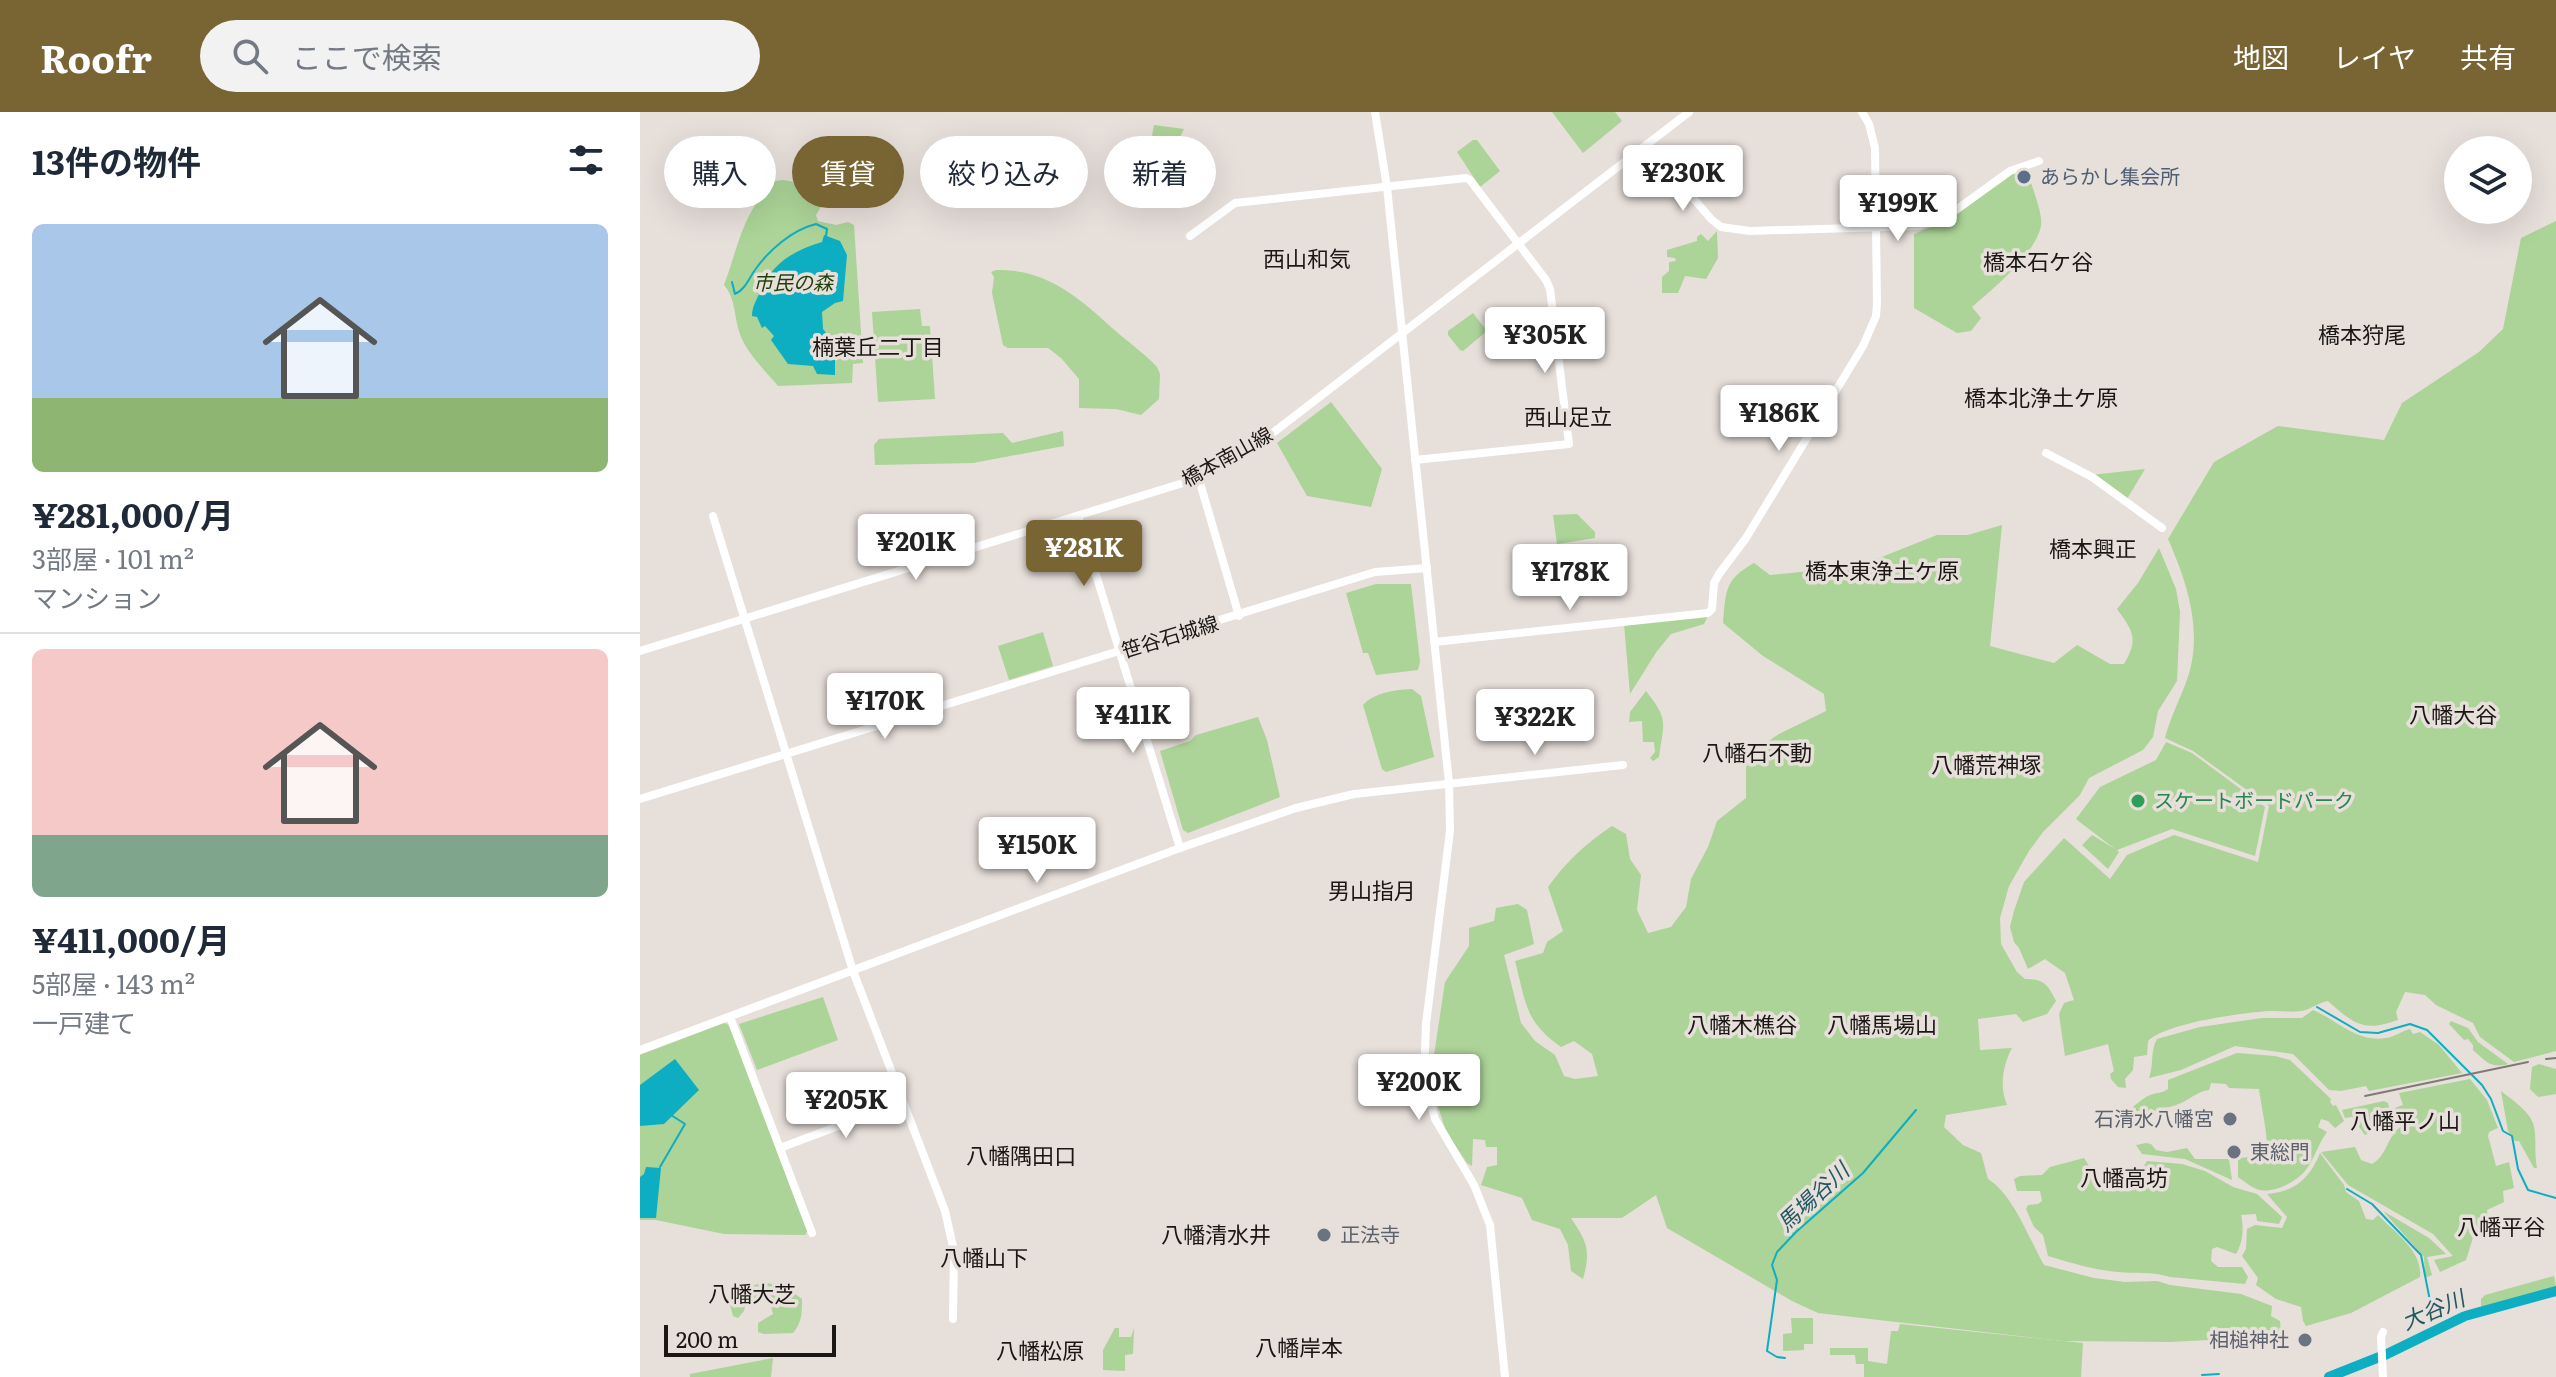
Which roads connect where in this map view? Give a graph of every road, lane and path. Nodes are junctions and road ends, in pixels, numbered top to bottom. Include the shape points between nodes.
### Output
1 (1375, 112) edge
2 (1689, 112) edge
3 (1862, 112) edge
4 (1647, 144) junction
5 (2039, 161) dead end
6 (1387, 187) junction
7 (1876, 228) junction
8 (1190, 236) dead end
9 (1519, 243) junction
10 (1402, 333) junction
11 (2046, 453) dead end
12 (1415, 460) junction
13 (1198, 476) junction
14 (713, 516) dead end
15 (1078, 516) junction
16 (2162, 528) dead end
17 (1427, 568) junction
18 (1239, 616) junction
19 (745, 619) junction
20 (1434, 642) junction
21 (640, 651) edge
22 (1120, 652) junction
23 (786, 754) junction
24 (1623, 765) dead end
25 (1449, 783) junction
26 (640, 799) edge
27 (1180, 848) junction
28 (853, 971) junction
29 (730, 1017) junction
30 (640, 1050) edge
31 (902, 1102) junction
32 (780, 1148) junction
33 (812, 1233) dead end
34 (953, 1319) dead end
35 (2383, 1332) dead end
36 (1505, 1377) edge
37 (2383, 1377) edge

1 - 6 street
2 - 4 street, 橋本南山線
3 - 7 street via 1875,148
4 - 7 street via 1721,227
4 - 9 street, 橋本南山線
5 - 7 street via 2010,171 1939,220
6 - 8 street via 1235,203
6 - 9 street via 1466,178
6 - 10 street
7 - 20 street via 1877,303 1871,330 1714,583 1708,613
9 - 10 street, 橋本南山線
9 - 12 street via 1546,280 1554,302 1569,444
10 - 12 street
10 - 13 street, 橋本南山線 via 1270,435
11 - 16 street via 2092,477
12 - 17 street
13 - 15 street, 橋本南山線
13 - 18 street
14 - 19 street
15 - 19 street, 橋本南山線
15 - 22 street
17 - 18 street, 笹谷石城線 via 1375,572
17 - 20 street
18 - 22 street, 笹谷石城線
19 - 21 street, 橋本南山線
19 - 23 street
20 - 25 street
22 - 23 street, 笹谷石城線
22 - 27 street
23 - 26 street, 笹谷石城線
23 - 28 street
24 - 25 street
25 - 27 street via 1354,794 1296,808
25 - 36 street via 1450,831 1424,1077 1435,1119 1474,1185 1490,1225
27 - 28 street
28 - 29 street
28 - 31 street
29 - 30 street
29 - 32 street
31 - 32 street
31 - 34 street via 953,1241
32 - 33 street
35 - 37 street

